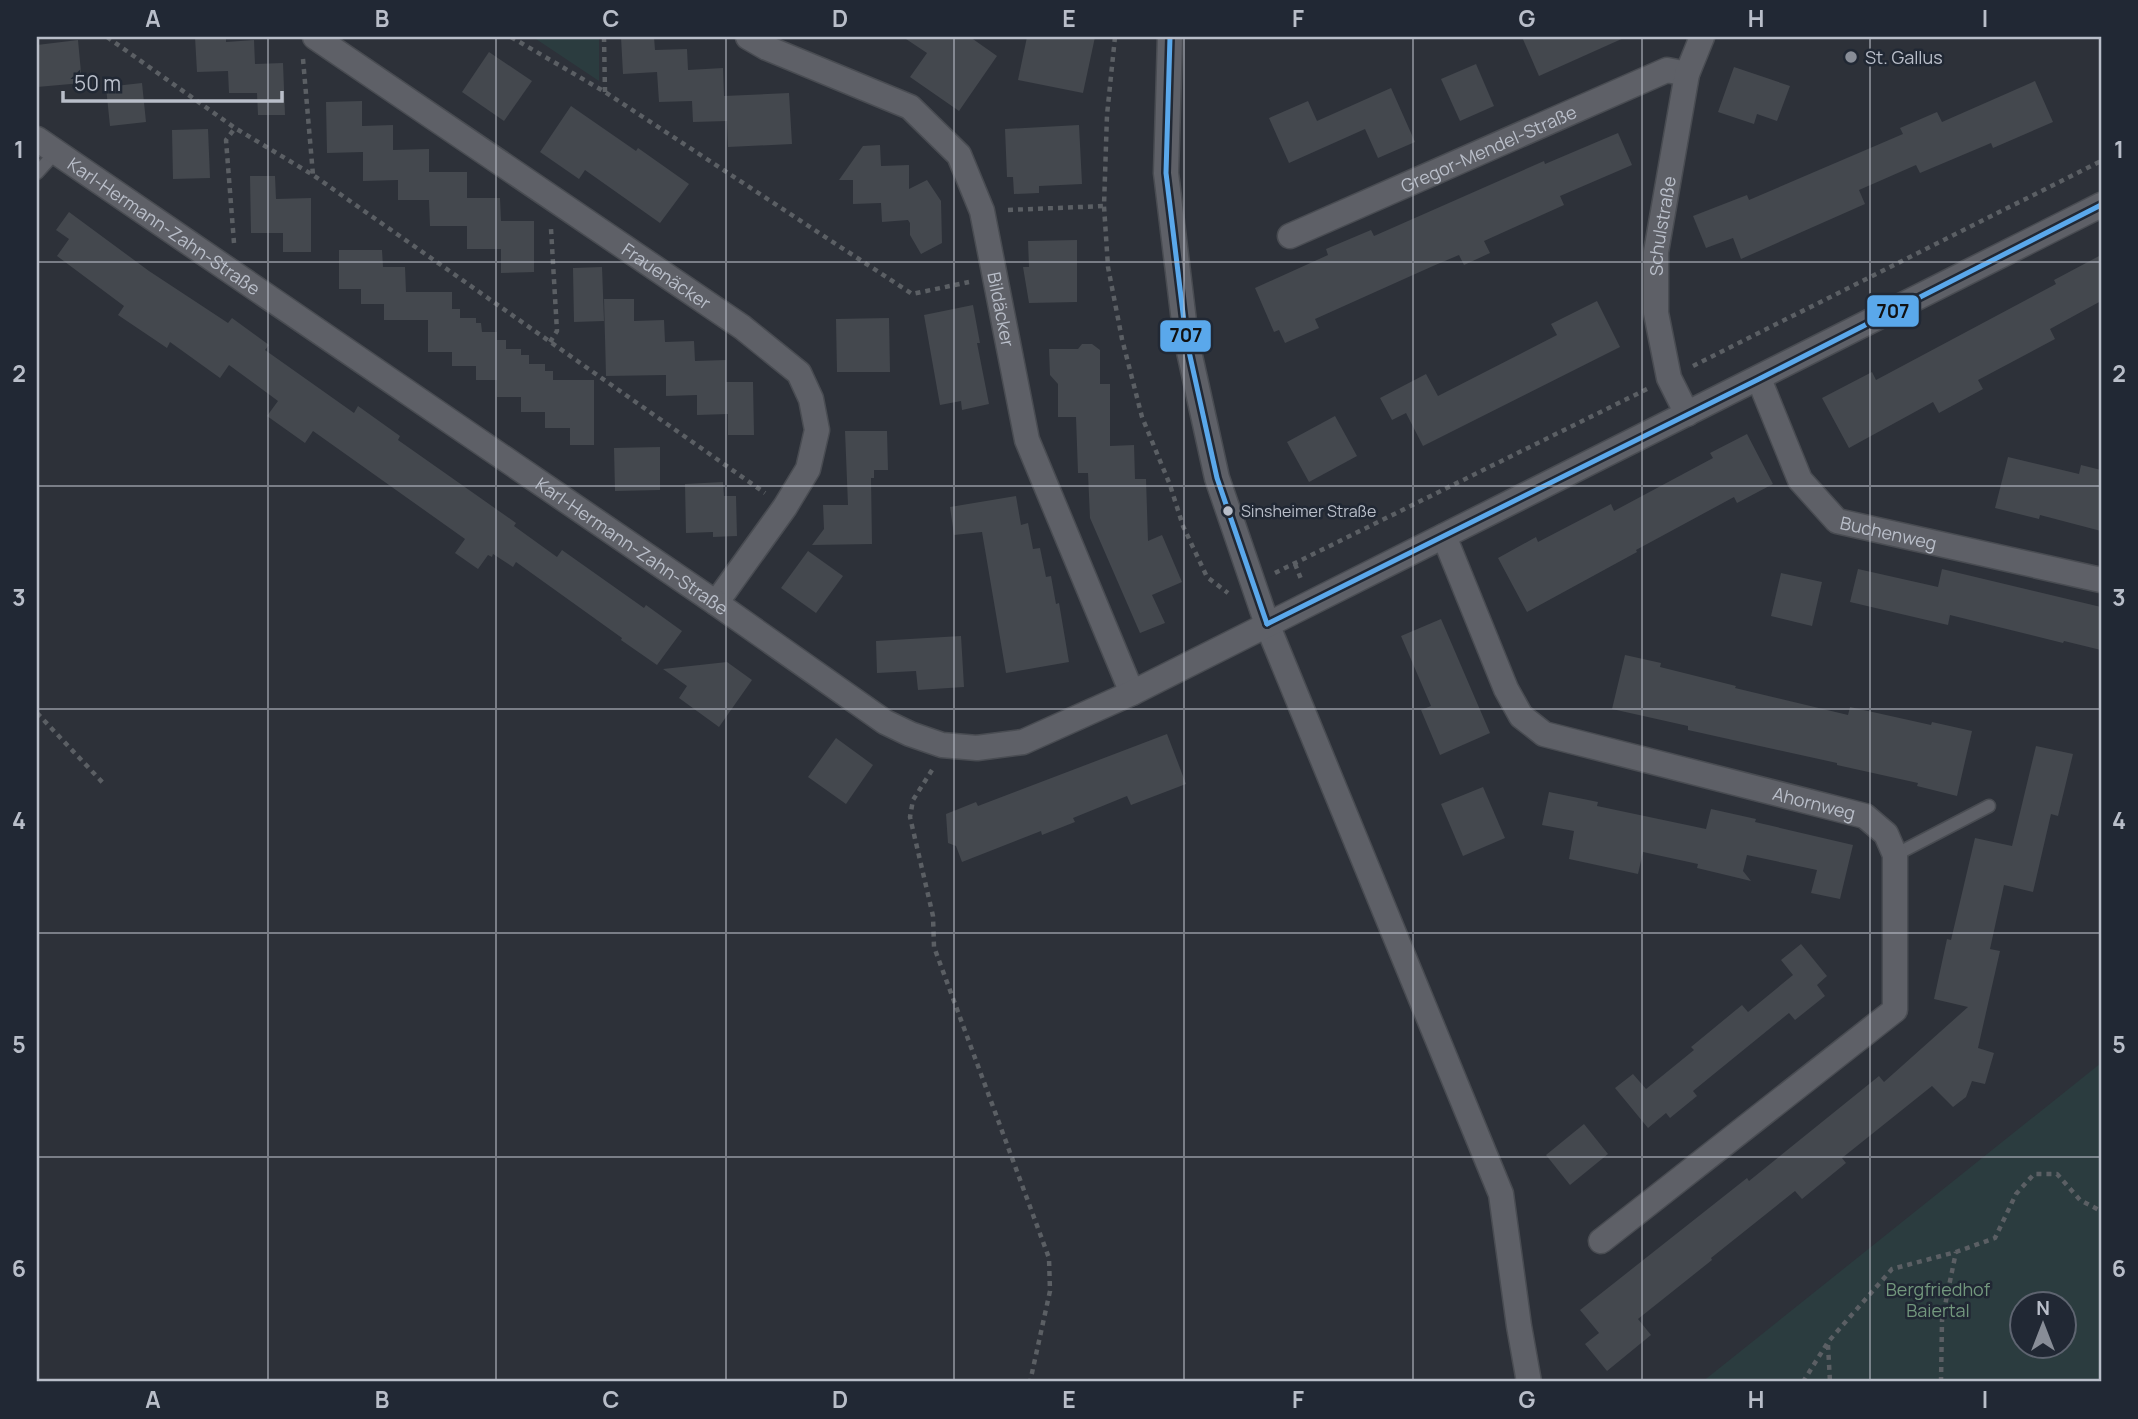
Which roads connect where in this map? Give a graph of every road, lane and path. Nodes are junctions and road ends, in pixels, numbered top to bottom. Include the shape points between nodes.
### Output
1 (107, 37) edge
2 (511, 37) edge
3 (604, 37) edge
4 (748, 37) edge
5 (1115, 37) edge
6 (1170, 37) edge
7 (1702, 37) edge
8 (309, 46) edge
9 (1687, 74) junction
10 (605, 92) junction
11 (235, 128) junction
12 (46, 145) edge
13 (2101, 161) edge
14 (37, 173) edge
15 (313, 175) junction
16 (2101, 205) edge
17 (563, 206) junction
18 (1104, 206) junction
19 (982, 211) junction
20 (1290, 236) dead end
21 (221, 265) junction
22 (994, 278) junction
23 (550, 342) junction
24 (1669, 378) junction
25 (1759, 379) junction
26 (1687, 414) junction
27 (785, 507) junction
28 (1444, 536) junction
29 (2101, 580) edge
30 (1252, 583) junction
31 (716, 603) junction
32 (1267, 624) junction
33 (1132, 693) junction
34 (37, 713) edge
35 (942, 745) junction
36 (104, 784) dead end
37 (1989, 806) dead end
38 (1895, 855) junction
39 (2101, 1211) edge
40 (1601, 1241) dead end
41 (1956, 1252) junction
42 (1828, 1342) junction
43 (1030, 1382) edge
44 (1529, 1382) edge
45 (1803, 1382) edge
46 (1830, 1382) edge
47 (1941, 1382) edge

1 - 11 path
2 - 10 path
3 - 10 path
4 - 19 street, Bildäcker via 910,107 959,155
5 - 18 path
6 - 30 street via 1166,173 1186,338 1217,478
7 - 9 street, Schulstraße
8 - 15 path
8 - 17 street, Frauenäcker
9 - 20 street, Gregor-Mendel-Straße via 1667,70
9 - 24 street, Schulstraße via 1656,252 1656,313
10 - 22 path via 912,294
11 - 15 path
11 - 21 path via 226,140 234,246
12 - 14 lane
12 - 21 street, Karl-Hermann-Zahn-Straße
13 - 24 path
15 - 23 path
16 - 25 street, Karl-Hermann-Zahn-Straße
17 - 23 path via 550,225 557,331
17 - 27 street, Frauenäcker via 742,327 800,373 817,430 808,469
18 - 19 path
18 - 32 path via 1108,267 1122,339 1142,417 1183,526 1207,577
19 - 22 street, Bildäcker
21 - 31 street, Karl-Hermann-Zahn-Straße
22 - 33 street, Bildäcker via 1027,440
23 - 27 path
24 - 26 street, Schulstraße
24 - 30 path
25 - 26 street, Karl-Hermann-Zahn-Straße
25 - 29 street, Buchenweg via 1800,480 1837,521
26 - 28 street, Karl-Hermann-Zahn-Straße
27 - 31 street, Frauenäcker
28 - 32 street, Karl-Hermann-Zahn-Straße
28 - 38 street, Ahornweg via 1506,689 1521,716 1544,734 1865,816 1886,834
30 - 32 street
31 - 35 street, Karl-Hermann-Zahn-Straße via 885,722
32 - 33 street, Karl-Hermann-Zahn-Straße
32 - 44 street via 1501,1195
33 - 35 street, Karl-Hermann-Zahn-Straße via 1023,742 977,748
34 - 36 path
35 - 43 path via 910,817 933,916 934,947 1049,1258 1050,1291
37 - 38 lane
38 - 40 street via 1895,1010
39 - 41 path via 2080,1200 2057,1174 2034,1174 2016,1195 1995,1238
41 - 42 path via 1892,1269
41 - 47 path via 1942,1320
42 - 45 path
42 - 46 path

